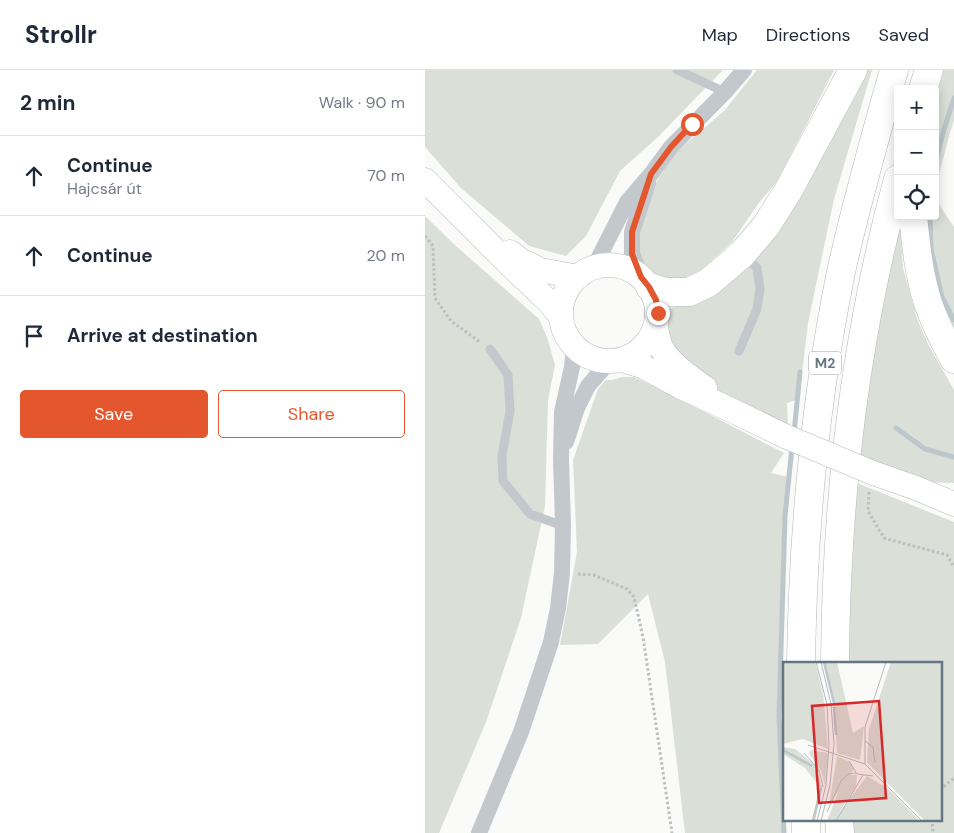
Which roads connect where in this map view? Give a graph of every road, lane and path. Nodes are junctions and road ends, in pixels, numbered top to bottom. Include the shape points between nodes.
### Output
1 (677, 70) edge
2 (744, 70) edge
3 (853, 70) edge
4 (894, 70) edge
5 (929, 70) edge
6 (924, 85) edge
7 (725, 92) junction
8 (651, 174) junction
9 (425, 180) edge
10 (894, 196) edge
11 (913, 220) edge
12 (472, 226) junction
13 (425, 236) edge
14 (742, 254) junction
15 (586, 272) junction
16 (645, 282) junction
17 (561, 318) junction
18 (656, 327) junction
19 (574, 346) junction
20 (490, 349) joint
21 (739, 351) dead end
22 (954, 359) edge
23 (615, 361) junction
24 (731, 410) junction
25 (561, 458) junction
26 (871, 478) junction
27 (916, 488) junction
28 (954, 491) edge
29 (954, 504) edge
30 (563, 526) junction
31 (954, 567) edge
32 (562, 573) junction
33 (801, 662) edge
34 (835, 662) edge
35 (954, 778) edge
36 (941, 789) edge
37 (806, 820) edge
38 (839, 820) edge
39 (932, 820) edge
40 (479, 833) edge
41 (672, 833) edge
42 (806, 833) edge
43 (840, 833) edge
44 (933, 833) edge

1 - 7 lane
2 - 7 street
3 - 14 highway via 788,191 766,226
4 - 33 highway, M2 via 858,200 828,344 806,520
5 - 6 highway
7 - 8 street via 671,147
8 - 15 street via 627,202
8 - 16 street via 632,232 632,254
9 - 12 street
10 - 34 highway, M2 via 861,347 848,435 840,520
11 - 22 highway via 924,289 937,326
12 - 15 street via 541,270
12 - 17 street
13 - 20 path via 433,246 435,298 451,321
14 - 16 highway via 709,283 689,292 666,292
14 - 21 lane via 757,268 760,289 757,309
15 - 16 street via 611,265 627,269
15 - 17 street via 568,288 562,302
16 - 18 street via 656,300
17 - 19 street via 567,338
18 - 23 street via 637,353
18 - 24 street via 660,346 669,358
19 - 23 street via 589,358
19 - 25 street via 562,412
20 - 30 lane via 508,375 510,411 502,456 503,481 530,514
23 - 24 street via 641,366
23 - 25 street via 589,386 577,408
24 - 26 street, bridge
25 - 30 street
26 - 27 street
26 - 31 path via 868,511 884,538 947,555
27 - 28 street
27 - 29 street
30 - 32 street
32 - 40 street via 551,642 521,732
32 - 41 path via 594,575 627,589 634,596
35 - 36 path
37 - 42 highway
38 - 43 highway
39 - 44 path

